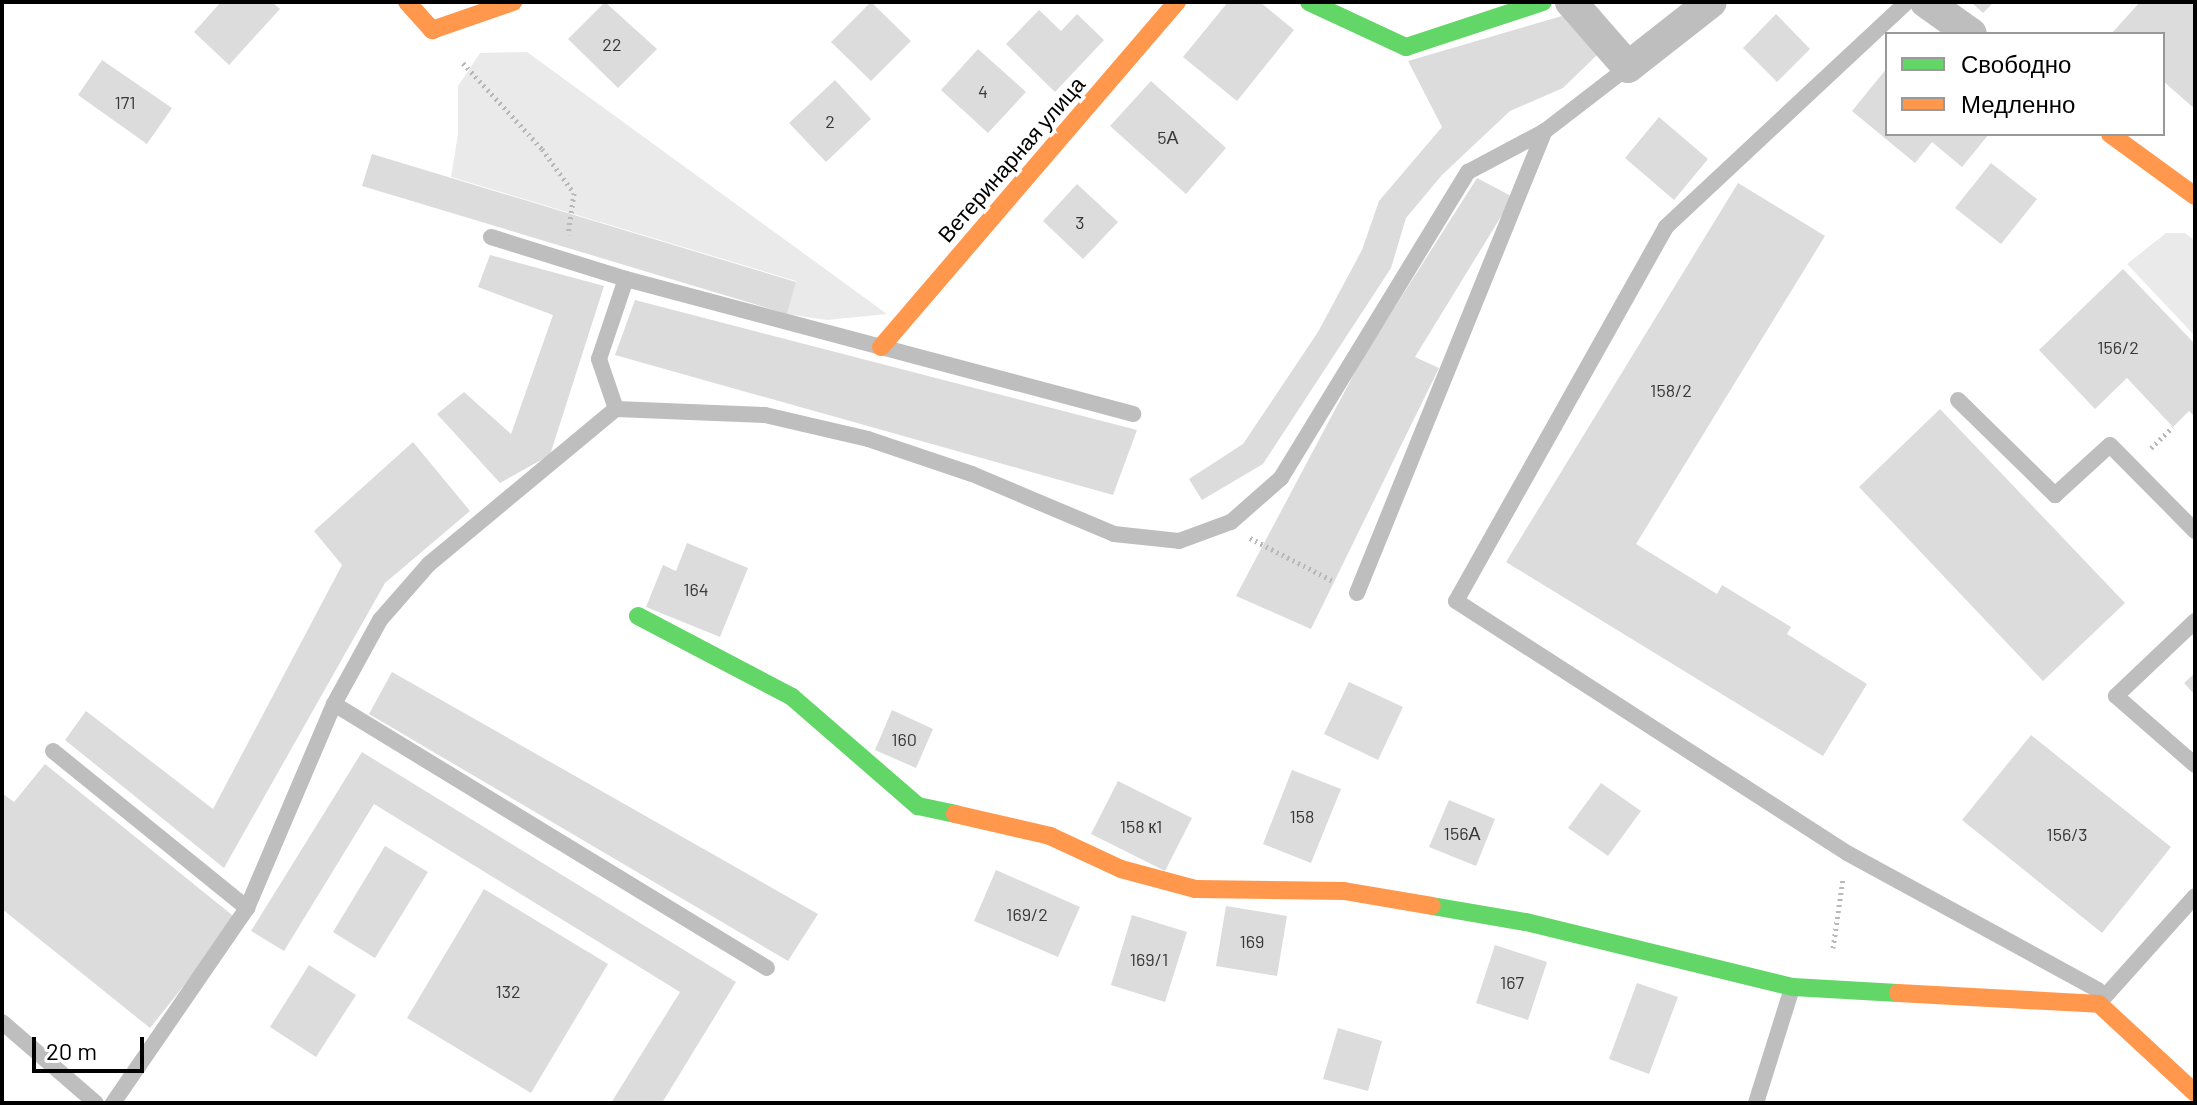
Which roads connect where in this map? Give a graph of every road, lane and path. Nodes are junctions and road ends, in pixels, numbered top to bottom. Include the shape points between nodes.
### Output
1 (407, 2) edge
2 (513, 2) edge
3 (1177, 2) edge
4 (1309, 2) edge
5 (1543, 2) edge
6 (1571, 2) edge
7 (1711, 2) edge
8 (1907, 2) edge
9 (1926, 2) edge
10 (432, 30) junction
11 (1968, 32) edge
12 (1628, 67) junction
13 (1545, 131) junction
14 (2113, 136) edge
15 (2195, 196) edge
16 (491, 237) dead end
17 (564, 260) junction
18 (626, 279) junction
19 (881, 347) junction
20 (1958, 400) dead end
21 (616, 409) junction
22 (1133, 414) dead end
23 (1231, 522) junction
24 (2195, 531) edge
25 (1357, 593) joint
26 (638, 616) dead end
27 (2195, 621) edge
28 (334, 704) junction
29 (53, 751) dead end
30 (2195, 765) edge
31 (1847, 853) junction
32 (2195, 896) edge
33 (247, 908) junction
34 (767, 968) dead end
35 (1793, 987) junction
36 (1827, 989) junction
37 (2102, 999) junction
38 (2, 1022) edge
39 (2195, 1093) edge
40 (96, 1103) edge
41 (113, 1103) edge
42 (1756, 1103) edge

1 - 10 street
2 - 10 street
3 - 19 street, Ветеринарная улица
4 - 5 street via 1406,47
6 - 12 street
7 - 12 street
8 - 31 lane via 1666,227 1456,601
9 - 11 street
10 - 17 path via 542,149 574,193
12 - 13 lane
13 - 23 lane via 1468,172 1281,478
13 - 25 lane
14 - 15 street
16 - 17 lane
17 - 18 lane
18 - 19 lane
18 - 21 lane via 599,359
19 - 22 lane
20 - 24 lane via 2055,495 2110,445
21 - 23 lane via 765,415 868,439 972,474 1114,534 1179,541
21 - 28 lane via 429,564 380,620
23 - 25 path via 1261,549
26 - 35 street via 792,697 918,806 1050,836 1121,869 1195,889 1344,891 1526,922
27 - 30 lane via 2116,696
28 - 33 lane
28 - 34 lane
29 - 33 lane
31 - 36 path
31 - 37 lane
32 - 37 lane
33 - 41 lane
35 - 36 street
35 - 42 lane
36 - 37 street
37 - 39 street
38 - 40 lane

